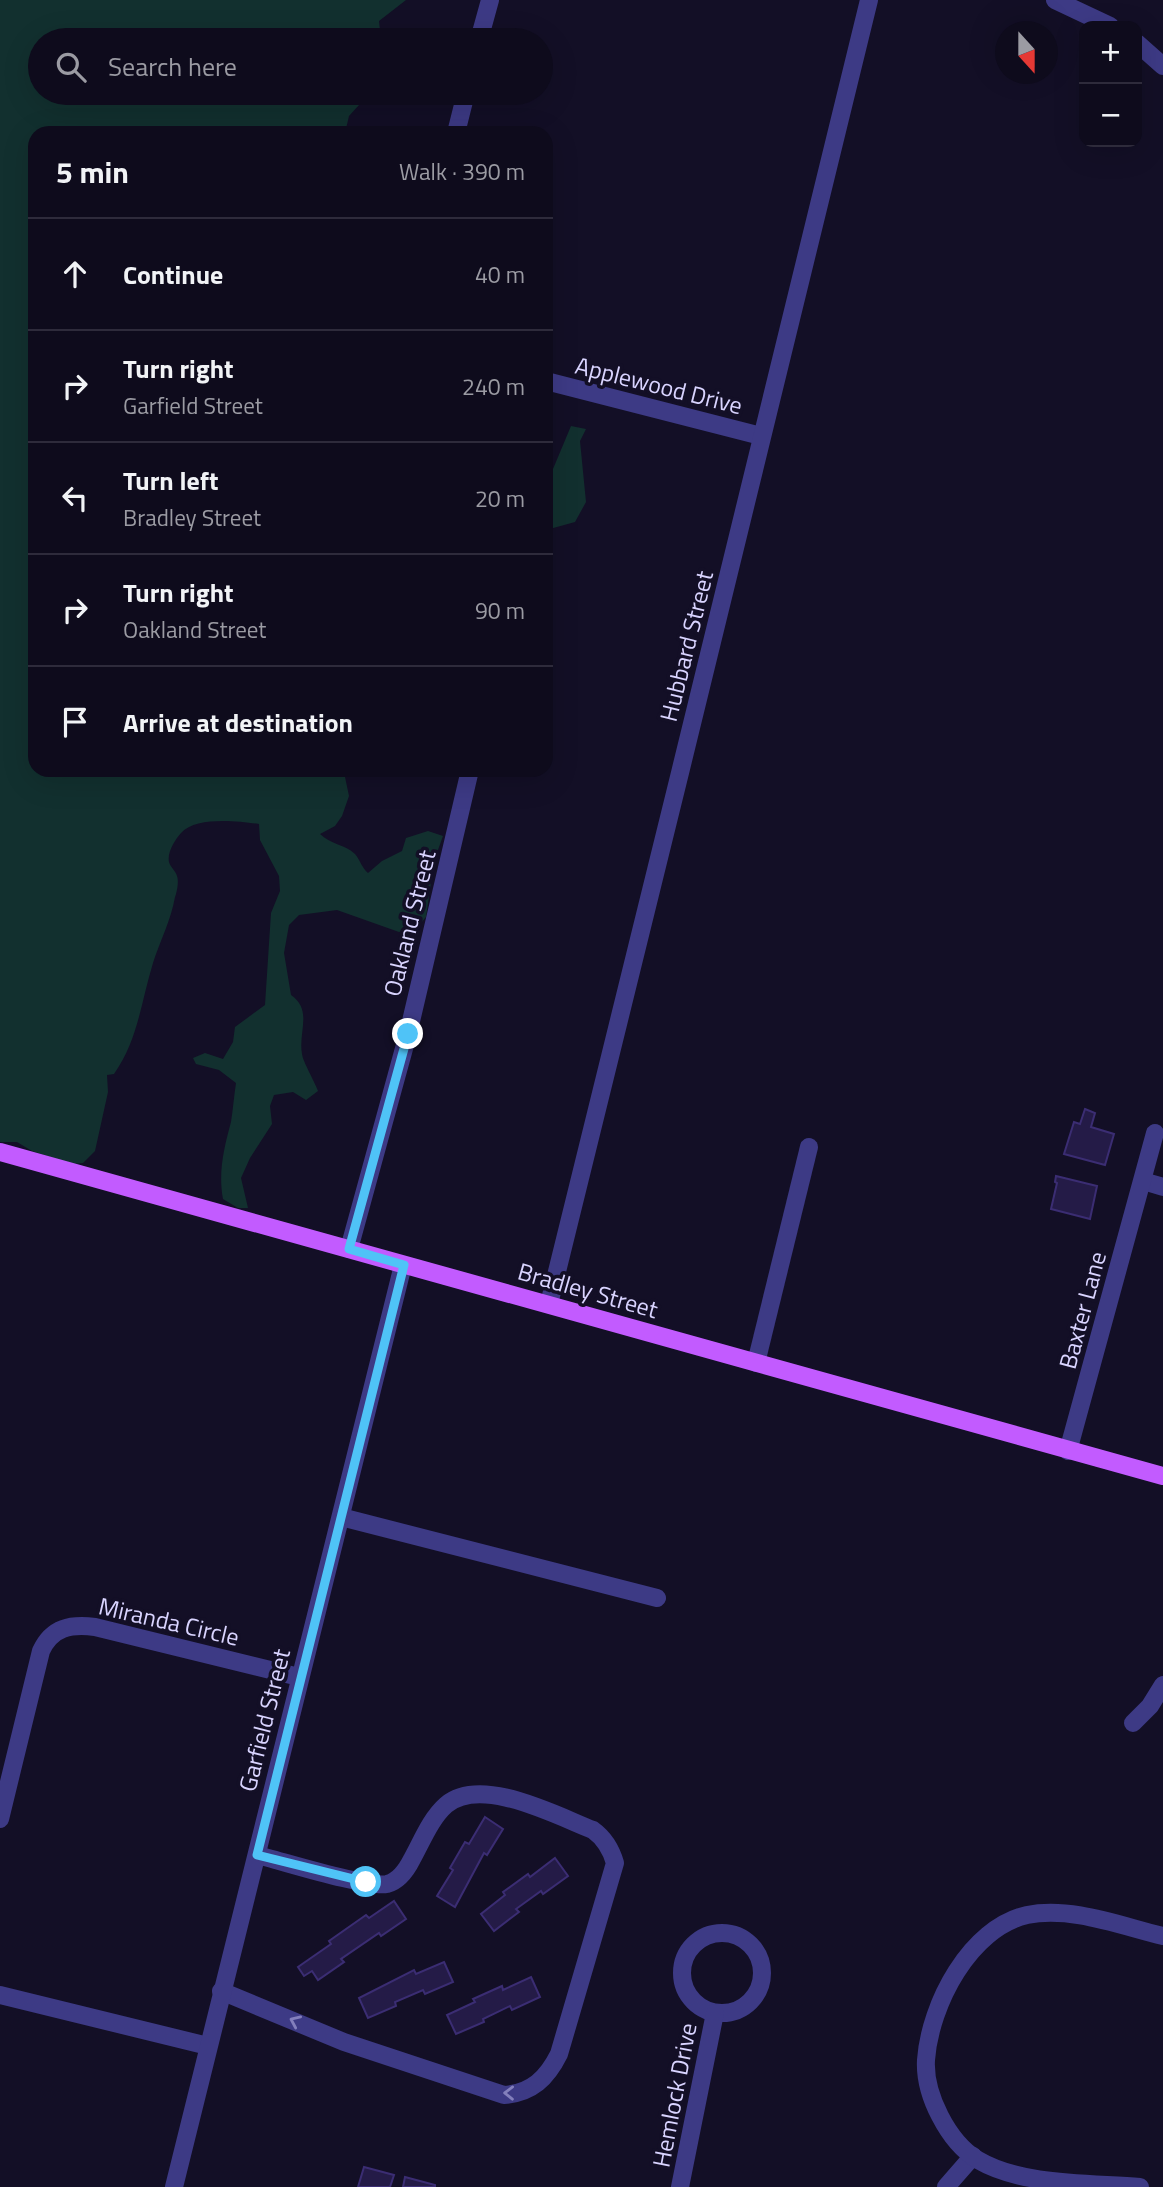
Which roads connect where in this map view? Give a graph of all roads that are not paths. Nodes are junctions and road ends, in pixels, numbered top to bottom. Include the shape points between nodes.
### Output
1 (490, 0) edge
2 (869, 0) edge
3 (1055, 0) edge
4 (1099, 21) edge
5 (483, 28) edge
6 (1142, 47) edge
7 (1163, 66) edge
8 (463, 105) edge
9 (458, 126) edge
10 (553, 383) edge
11 (761, 436) junction
12 (468, 777) edge
13 (1155, 1133) dead end
14 (808, 1147) dead end
15 (0, 1152) edge
16 (1143, 1181) junction
17 (1163, 1187) edge
18 (349, 1249) junction
19 (404, 1265) junction
20 (548, 1304) junction
21 (756, 1363) junction
22 (1068, 1451) junction
23 (1163, 1476) edge
24 (341, 1517) junction
25 (657, 1598) dead end
26 (299, 1677) junction
27 (1163, 1685) edge
28 (1133, 1723) dead end
29 (0, 1819) edge
30 (257, 1855) junction
31 (1163, 1936) edge
32 (221, 1991) junction
33 (0, 1995) edge
34 (715, 2013) junction
35 (208, 2046) junction
36 (973, 2157) junction
37 (173, 2187) edge
38 (680, 2187) edge
39 (946, 2187) edge
40 (1140, 2187) edge

1 - 5 street
2 - 11 street, Hubbard Street
3 - 4 street
6 - 7 street
8 - 9 street
10 - 11 street, Applewood Drive
11 - 20 street, Hubbard Street
12 - 18 street, Oakland Street via 408,1034
13 - 16 street, Baxter Lane
14 - 21 street
15 - 18 main road, Bradley Street
16 - 17 street
16 - 22 street, Baxter Lane
18 - 19 main road, Bradley Street
19 - 20 main road, Bradley Street
19 - 24 street, Garfield Street
20 - 21 main road, Bradley Street
21 - 22 main road, Bradley Street
22 - 23 main road, Bradley Street
24 - 25 street
24 - 26 street, Garfield Street
26 - 29 street, Miranda Circle via 96,1627 64,1628 48,1639 41,1651
26 - 30 street, Garfield Street
27 - 28 street
30 - 32 street, Garfield Street
30 -> 32 street via 387,1884 407,1869 448,1803 474,1794 507,1796 593,1830 608,1846 615,1863 559,2054 543,2079 519,2094 504,2095 344,2042
31 - 36 street via 1082,1916 1044,1913 995,1929 968,1955 937,2012 926,2061 939,2111
32 - 35 street, Garfield Street
33 - 35 street
34 - 34 street, Hemlock Drive via 742,2008 760,1988 763,1974 755,1948 732,1934 719,1933 695,1942 683,1965 686,1990 703,2008
34 - 38 street, Hemlock Drive
35 - 37 street, Garfield Street
36 - 39 street
36 - 40 street via 1024,2177

